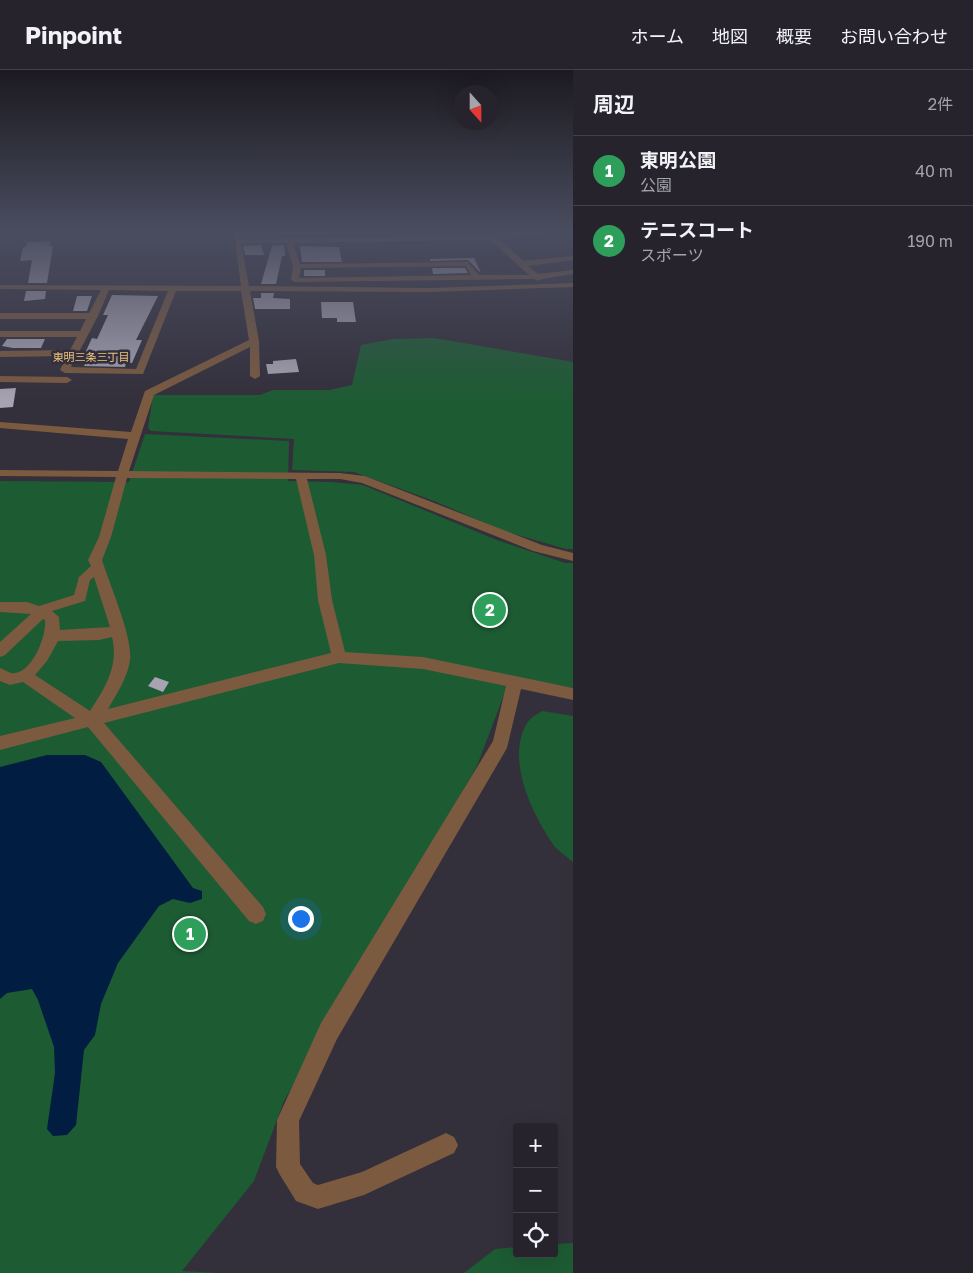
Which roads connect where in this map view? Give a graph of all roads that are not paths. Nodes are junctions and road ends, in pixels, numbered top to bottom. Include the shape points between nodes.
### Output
1 (106, 288) edge
2 (115, 288) edge
3 (505, 288) edge
4 (173, 289) junction
5 (245, 289) junction
6 (0, 316) edge
7 (94, 316) junction
8 (0, 334) edge
9 (84, 334) junction
10 (254, 341) junction
11 (0, 354) edge
12 (75, 354) junction
13 (255, 376) dead end
14 (0, 379) edge
15 (67, 380) dead end
16 (0, 424) edge
17 (135, 436) junction
18 (0, 473) edge
19 (122, 475) junction
20 (301, 477) junction
21 (573, 557) edge
22 (98, 568) junction
23 (0, 607) edge
24 (42, 612) junction
25 (117, 631) junction
26 (52, 636) junction
27 (0, 651) edge
28 (339, 657) junction
29 (0, 674) edge
30 (25, 676) junction
31 (515, 682) junction
32 (573, 694) edge
33 (92, 721) junction
34 (0, 744) edge
35 (256, 914) dead end
36 (446, 1145) dead end

1 - 7 street
2 - 4 street
3 - 5 street
4 - 5 street
4 - 12 street via 140,372 65,370
5 - 10 street
6 - 7 street
7 - 9 street
8 - 9 street
9 - 12 street
10 - 13 street
10 - 17 street via 148,393
11 - 12 street
14 - 15 street
16 - 17 street
17 - 19 street
18 - 19 street
19 - 20 street
19 - 22 street via 105,537 95,560
20 - 21 street via 340,476 365,480 538,548
20 - 28 street
22 - 24 street via 87,573 82,581 80,598
22 - 25 street
23 - 24 street via 27,607
24 - 26 street via 52,617
24 - 27 street
25 - 26 street via 99,635
25 - 33 street via 123,659 104,703
26 - 30 street via 48,649
28 - 31 street via 422,662
28 - 33 street
29 - 30 street via 10,679
30 - 33 street
31 - 32 street
31 - 36 street via 501,743 328,1031 288,1120 288,1167 305,1192 318,1197 364,1183
33 - 34 street
33 - 35 street

